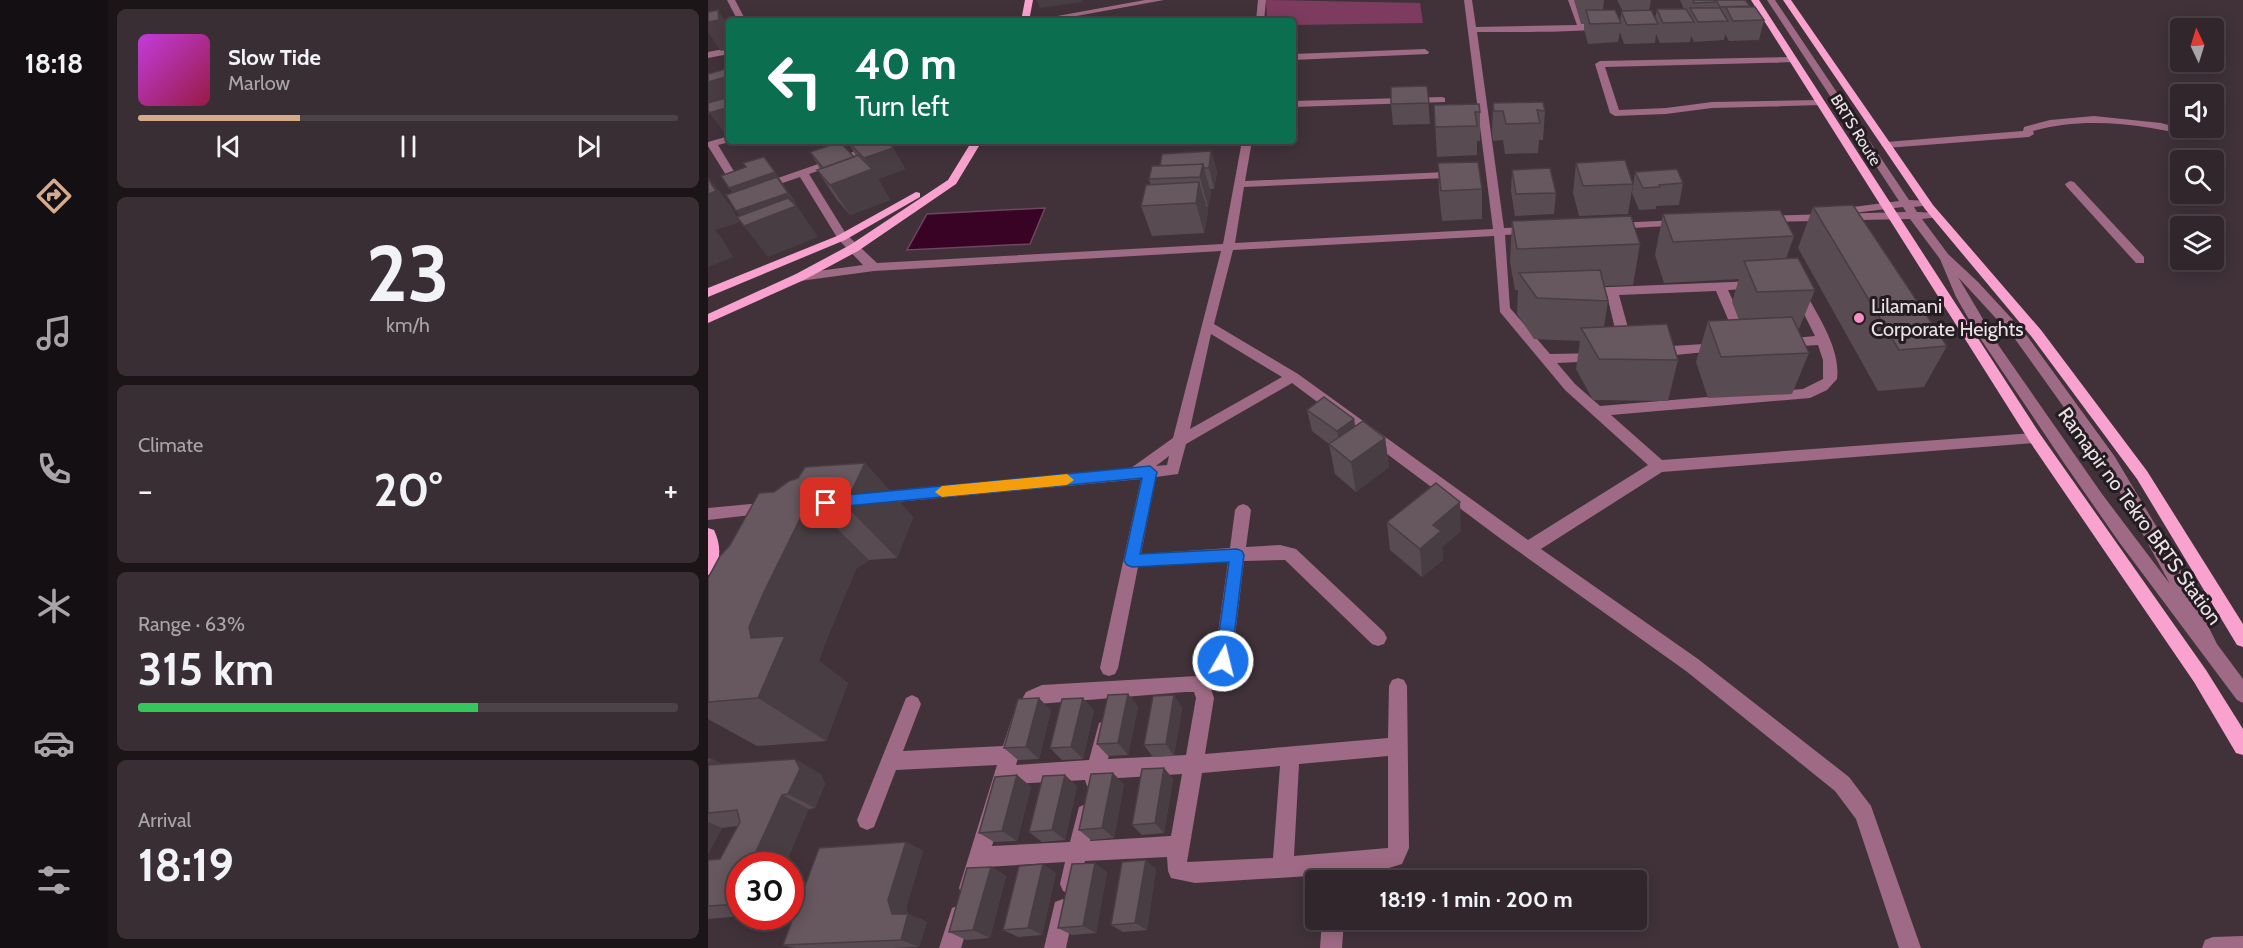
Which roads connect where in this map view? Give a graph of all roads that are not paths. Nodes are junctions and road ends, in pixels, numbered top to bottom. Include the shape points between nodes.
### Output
1 (731, 0) edge
2 (1020, 0) edge
3 (1029, 0) edge
4 (1160, 0) edge
5 (1262, 0) edge
6 (1468, 0) edge
7 (1572, 0) edge
8 (1755, 0) edge
9 (1771, 0) edge
10 (1787, 0) edge
11 (740, 18) edge
12 (1017, 18) edge
13 (1026, 18) edge
14 (1052, 18) edge
15 (1260, 18) edge
16 (1617, 27) edge
17 (1582, 28) junction
18 (1472, 30) junction
19 (726, 52) edge
20 (1425, 52) dead end
21 (708, 55) edge
22 (1296, 57) edge
23 (1792, 60) junction
24 (1442, 99) dead end
25 (1818, 103) junction
26 (1296, 104) edge
27 (2170, 129) edge
28 (726, 140) edge
29 (883, 144) edge
30 (963, 144) edge
31 (975, 144) edge
32 (1247, 144) edge
33 (1886, 145) junction
34 (802, 173) junction
35 (1446, 175) edge
36 (1240, 184) junction
37 (2070, 184) dead end
38 (1926, 203) junction
39 (1905, 204) junction
40 (1884, 205) junction
41 (1935, 215) junction
42 (1914, 216) junction
43 (1796, 218) junction
44 (1893, 218) junction
45 (1696, 222) edge
46 (1763, 223) edge
47 (1603, 227) edge
48 (1546, 229) edge
49 (1499, 231) junction
50 (841, 238) junction
51 (1228, 247) junction
52 (854, 248) junction
53 (1944, 257) junction
54 (2140, 260) dead end
55 (874, 267) junction
56 (800, 277) junction
57 (1720, 286) junction
58 (1612, 291) junction
59 (708, 293) edge
60 (1568, 293) edge
61 (708, 319) edge
62 (1207, 326) junction
63 (1822, 340) junction
64 (1757, 345) junction
65 (1628, 354) junction
66 (1547, 359) junction
67 (1293, 377) junction
68 (1598, 411) junction
69 (2035, 438) junction
70 (1180, 441) junction
71 (1659, 466) junction
72 (1142, 473) junction
73 (862, 499) edge
74 (791, 506) edge
75 (1243, 510) dead end
76 (708, 514) edge
77 (708, 535) edge
78 (1528, 549) junction
79 (1237, 555) junction
80 (1132, 561) junction
81 (708, 568) edge
82 (1378, 638) dead end
83 (2243, 639) edge
84 (2208, 644) junction
85 (1223, 661) dead end
86 (1109, 668) dead end
87 (1398, 686) dead end
88 (1115, 690) junction
89 (2243, 694) edge
90 (912, 704) dead end
91 (1397, 746) junction
92 (2243, 746) edge
93 (1009, 755) junction
94 (1290, 756) junction
95 (890, 761) junction
96 (1194, 764) junction
97 (1096, 769) junction
98 (1003, 776) junction
99 (867, 820) dead end
100 (1179, 846) junction
101 (1077, 853) junction
102 (978, 857) junction
103 (1283, 867) junction
104 (1315, 870) edge
105 (1344, 870) edge
106 (1332, 930) edge
107 (2243, 947) edge
108 (950, 948) edge
109 (1054, 948) edge
110 (1331, 948) edge
111 (1910, 948) edge
112 (2213, 948) edge

1 - 11 street
2 - 12 main road
3 - 13 main road
4 - 14 street
5 - 15 street
6 - 18 street
7 - 17 street
8 - 23 main road via 1765,24
9 - 39 street, BRTS Route
10 - 33 main road
16 - 17 street
17 - 18 street
18 - 49 street
19 - 21 street
20 - 22 street
23 - 25 main road
23 - 25 street via 1600,64 1615,113 1712,105
24 - 26 street
25 - 40 main road
27 - 33 street via 2116,119 2044,124 2028,129 2029,134
28 - 34 street via 712,144 742,193
29 - 34 street
30 - 50 main road via 941,180
31 - 52 main road via 952,182
32 - 36 street
33 - 38 main road
34 - 50 street
35 - 36 street
36 - 51 street
37 - 54 street
38 - 39 street
38 - 41 main road
39 - 40 street
39 - 42 street, BRTS Route
40 - 43 street
40 - 44 main road
41 - 42 street
41 - 83 main road via 2036,333 2142,475
42 - 44 street
42 - 53 street, BRTS Route
43 - 44 street
43 - 46 street
44 - 69 main road
45 - 47 street
48 - 49 street
49 - 51 street
49 - 66 street via 1509,295 1504,309
50 - 52 street
50 - 59 main road
51 - 55 street
51 - 62 street
52 - 55 street via 860,258
52 - 56 main road
53 - 84 street, Ramapir no Tekro BRTS Station via 1954,283 1986,337 2138,556
53 - 84 street, Ramapir no Tekro BRTS Station via 2020,336 2110,461 2165,556
55 - 56 street
56 - 61 main road
57 - 58 street
57 - 63 street via 1786,281
57 - 64 street
58 - 60 street
58 - 65 street
62 - 67 street
62 - 70 street
63 - 64 street
63 - 68 street via 1832,368 1830,378 1825,386 1805,394
64 - 65 street
65 - 66 street
66 - 68 street via 1570,387
67 - 70 street
67 - 78 street
68 - 71 street
69 - 71 street
69 - 92 main road via 2200,676
70 - 72 street via 1173,470
71 - 78 street
72 - 73 street
72 - 80 street
74 - 76 street
75 - 79 street
77 - 81 main road via 712,550
78 - 111 street via 1692,665 1842,784 1864,813
79 - 80 street
79 - 82 street via 1290,554
79 - 85 street
80 - 86 street
84 - 89 street
87 - 91 street
88 - 93 street via 1042,694 1032,698 1021,717
88 - 96 street via 1197,684 1203,689 1205,698
88 - 97 street
90 - 95 street
91 - 94 street
91 - 105 street via 1399,848 1395,857
93 - 95 street
93 - 98 street
94 - 96 street
94 - 103 street
95 - 99 street
96 - 97 street
96 - 100 street
97 - 98 street
97 - 101 street
98 - 102 street
100 - 101 street
100 - 103 street via 1178,871 1184,873
101 - 102 street
101 - 109 street
102 - 108 street
103 - 104 street
106 - 110 street
107 - 112 street

